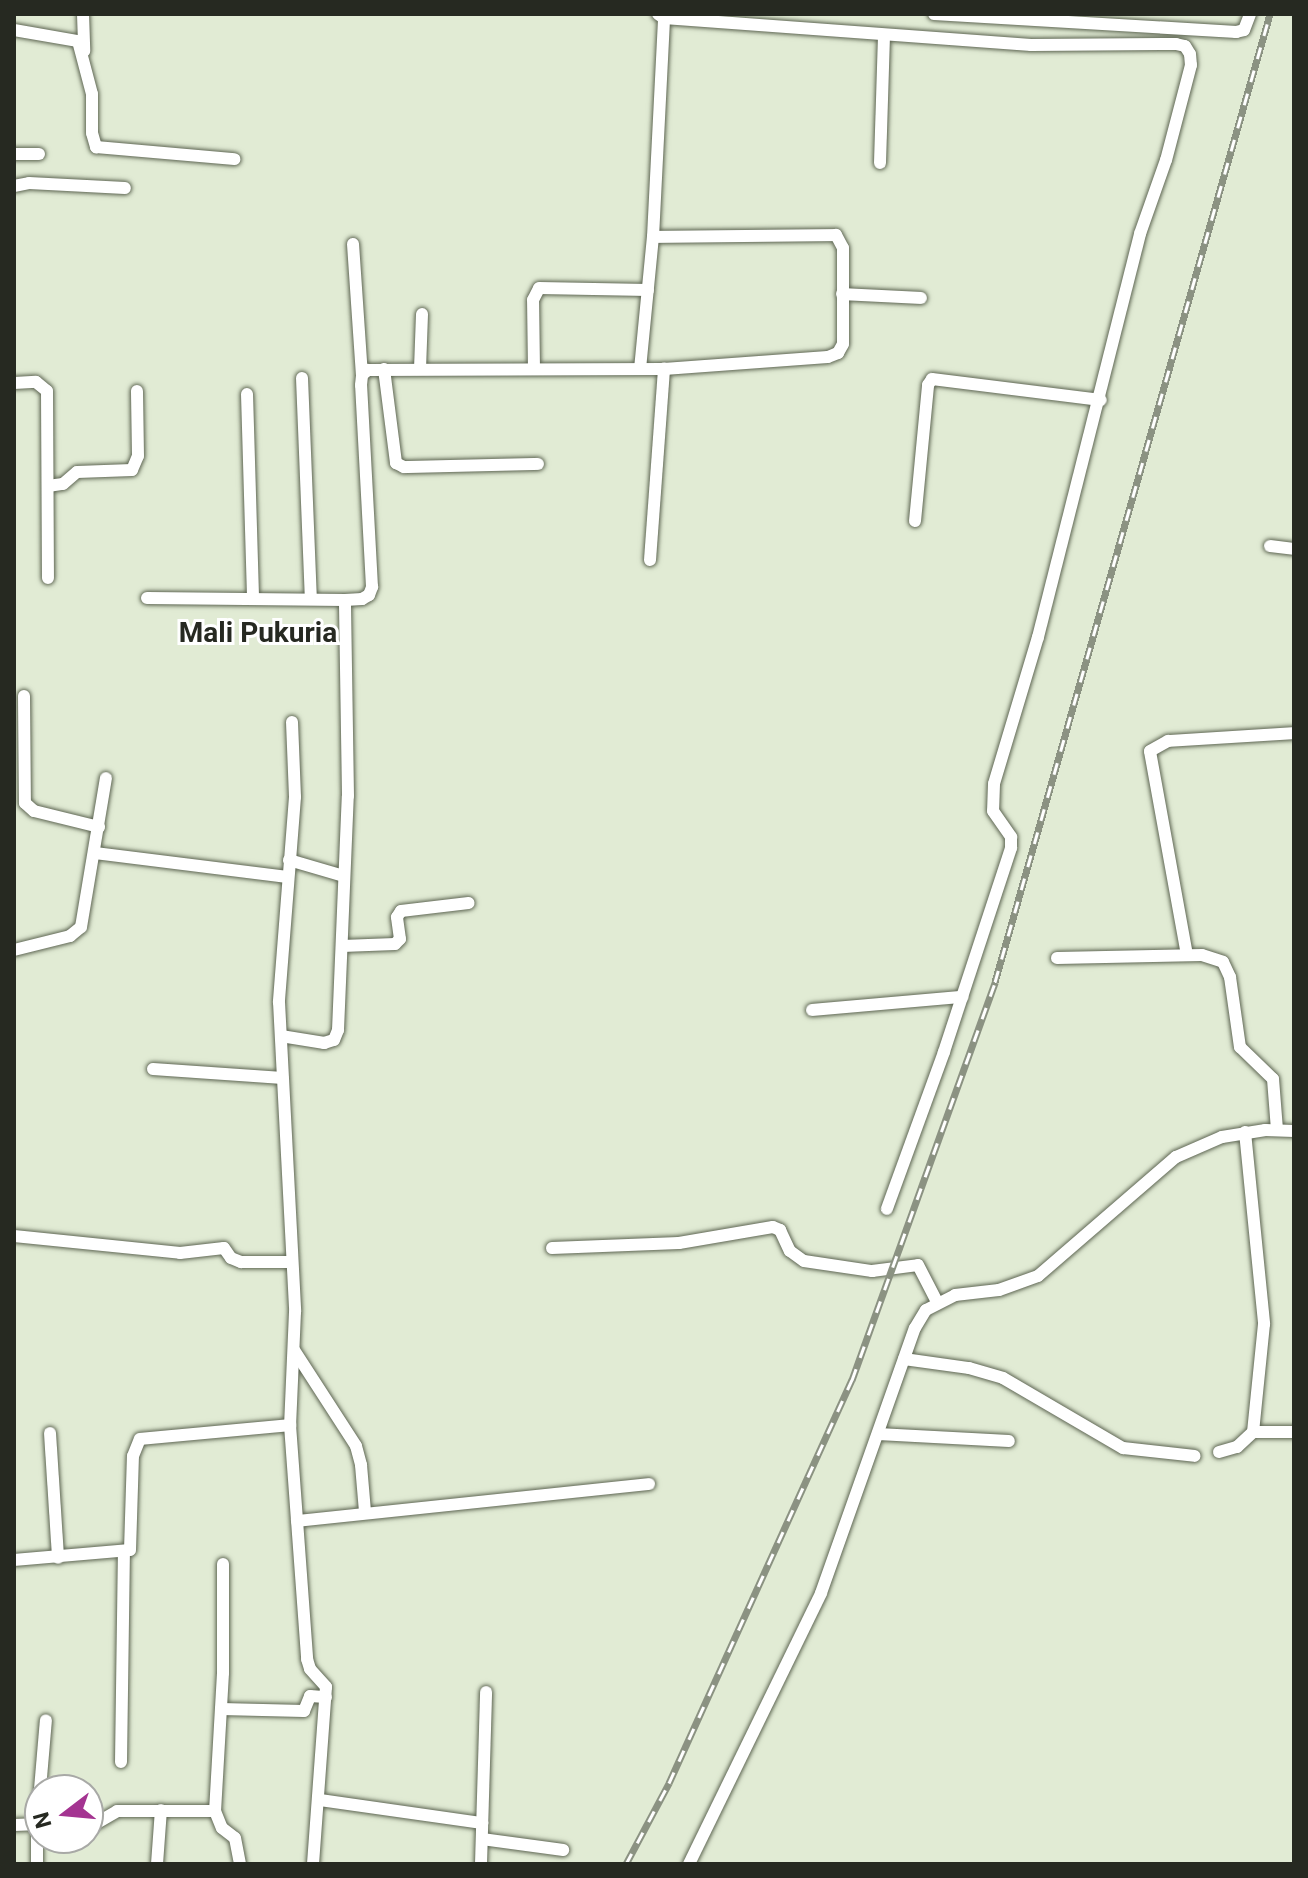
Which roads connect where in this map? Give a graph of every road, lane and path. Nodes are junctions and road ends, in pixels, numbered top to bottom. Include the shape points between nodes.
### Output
1 (83, 14) edge
2 (934, 14) edge
3 (1209, 14) edge
4 (1250, 14) edge
5 (661, 16) edge
6 (984, 16) edge
7 (1057, 18) edge
8 (1128, 20) edge
9 (1203, 29) junction
10 (14, 30) edge
11 (884, 35) junction
12 (84, 53) junction
13 (14, 154) edge
14 (39, 154) dead end
15 (234, 159) dead end
16 (880, 163) dead end
17 (14, 186) edge
18 (125, 188) dead end
19 (653, 237) junction
20 (353, 244) dead end
21 (648, 290) junction
22 (842, 294) junction
23 (921, 298) dead end
24 (422, 314) dead end
25 (384, 369) junction
26 (420, 369) junction
27 (534, 369) junction
28 (640, 369) junction
29 (664, 369) junction
30 (362, 375) junction
31 (302, 378) dead end
32 (14, 383) edge
33 (137, 391) dead end
34 (247, 394) dead end
35 (1101, 400) junction
36 (538, 464) dead end
37 (48, 486) junction
38 (915, 521) dead end
39 (1270, 546) dead end
40 (1294, 549) edge
41 (650, 560) dead end
42 (48, 578) dead end
43 (253, 597) junction
44 (147, 598) dead end
45 (311, 598) junction
46 (345, 600) junction
47 (24, 696) dead end
48 (292, 722) dead end
49 (1294, 733) edge
50 (106, 778) dead end
51 (99, 827) junction
52 (95, 853) junction
53 (289, 860) junction
54 (344, 876) junction
55 (288, 877) junction
56 (469, 903) dead end
57 (342, 946) junction
58 (14, 950) edge
59 (1187, 955) junction
60 (1057, 958) dead end
61 (962, 997) junction
62 (812, 1010) dead end
63 (281, 1036) junction
64 (153, 1069) dead end
65 (283, 1078) junction
66 (1277, 1130) junction
67 (1294, 1131) edge
68 (1245, 1132) junction
69 (887, 1209) dead end
70 (14, 1236) edge
71 (552, 1248) dead end
72 (291, 1262) junction
73 (937, 1302) junction
74 (294, 1350) junction
75 (904, 1359) junction
76 (290, 1425) junction
77 (1253, 1432) junction
78 (1294, 1432) edge
79 (50, 1433) dead end
80 (878, 1434) junction
81 (1009, 1441) dead end
82 (1219, 1452) dead end
83 (1195, 1456) dead end
84 (649, 1484) dead end
85 (365, 1512) junction
86 (297, 1521) junction
87 (124, 1554) junction
88 (58, 1558) junction
89 (14, 1560) edge
90 (223, 1564) dead end
91 (486, 1692) dead end
92 (326, 1697) junction
93 (221, 1709) junction
94 (46, 1720) dead end
95 (121, 1762) dead end
96 (42, 1774) edge
97 (320, 1800) junction
98 (161, 1810) junction
99 (215, 1811) junction
100 (104, 1819) edge
101 (482, 1823) junction
102 (482, 1839) junction
103 (563, 1850) dead end
104 (157, 1864) edge
105 (240, 1864) edge
106 (313, 1864) edge
107 (481, 1864) edge
108 (689, 1864) edge

1 - 12 street
2 - 6 street
3 - 9 street
4 - 9 street via 1244,30
5 - 11 street
5 - 19 street
6 - 7 street
7 - 8 street
8 - 9 street
10 - 12 street via 78,41
11 - 16 street
11 - 35 street via 1063,47 1176,44 1190,54
12 - 15 street via 96,147
13 - 14 street
17 - 18 street
19 - 21 street
19 - 22 street via 836,235 843,248
20 - 30 street
21 - 27 street via 539,288 533,300
21 - 28 street
22 - 23 street
22 - 29 street via 843,344 838,353
24 - 26 street
25 - 26 street
25 - 30 street
25 - 36 street via 396,463
26 - 27 street
27 - 28 street
28 - 29 street
29 - 41 street
30 - 46 street via 372,587 362,599
31 - 45 street
32 - 37 street via 36,382 47,391
33 - 37 street via 138,456 132,470 77,472 63,484
34 - 43 street
35 - 38 street via 932,379
35 - 61 street via 994,784 993,811 1011,837 1011,848
37 - 42 street
39 - 40 street
43 - 44 street
43 - 45 street
45 - 46 street
46 - 54 street
47 - 51 street via 25,803 34,811
48 - 53 street via 295,797
49 - 59 street via 1168,741 1150,751
50 - 51 street
51 - 52 street
52 - 55 street
52 - 58 street via 81,927 70,936
53 - 54 street
53 - 55 street
54 - 57 street
55 - 63 street via 279,967
56 - 57 street via 401,911 400,939 395,944
57 - 63 street via 334,1040
59 - 60 street
59 - 66 street via 1217,958 1228,969 1240,1047 1273,1079
61 - 62 street
61 - 69 street
63 - 65 street
64 - 65 street
65 - 72 street
66 - 67 street
66 - 68 street
68 - 73 street via 1176,1157 1038,1276
68 - 77 street via 1264,1324
70 - 72 street via 180,1253 224,1248 241,1262
71 - 73 street via 679,1243 773,1227 804,1261 882,1271 918,1265
72 - 74 street
73 - 75 street via 915,1328
74 - 76 street
74 - 85 street via 356,1446
75 - 80 street
75 - 83 street via 1003,1378 1123,1448
76 - 86 street
76 - 87 street via 140,1439 133,1456 133,1541
77 - 78 street
77 - 82 street via 1237,1447
79 - 88 street
80 - 81 street
80 - 108 street via 821,1593
84 - 85 street
85 - 86 street
86 - 92 street via 307,1659 326,1687
87 - 88 street
87 - 95 street
88 - 89 street
90 - 93 street
91 - 101 street
92 - 93 street via 310,1696 304,1711
92 - 97 street
93 - 99 street
94 - 96 street
97 - 101 street
97 - 106 street
98 - 99 street
98 - 100 street via 117,1811
98 - 104 street
99 - 105 street via 222,1828 235,1838
101 - 102 street
102 - 103 street
102 - 107 street

